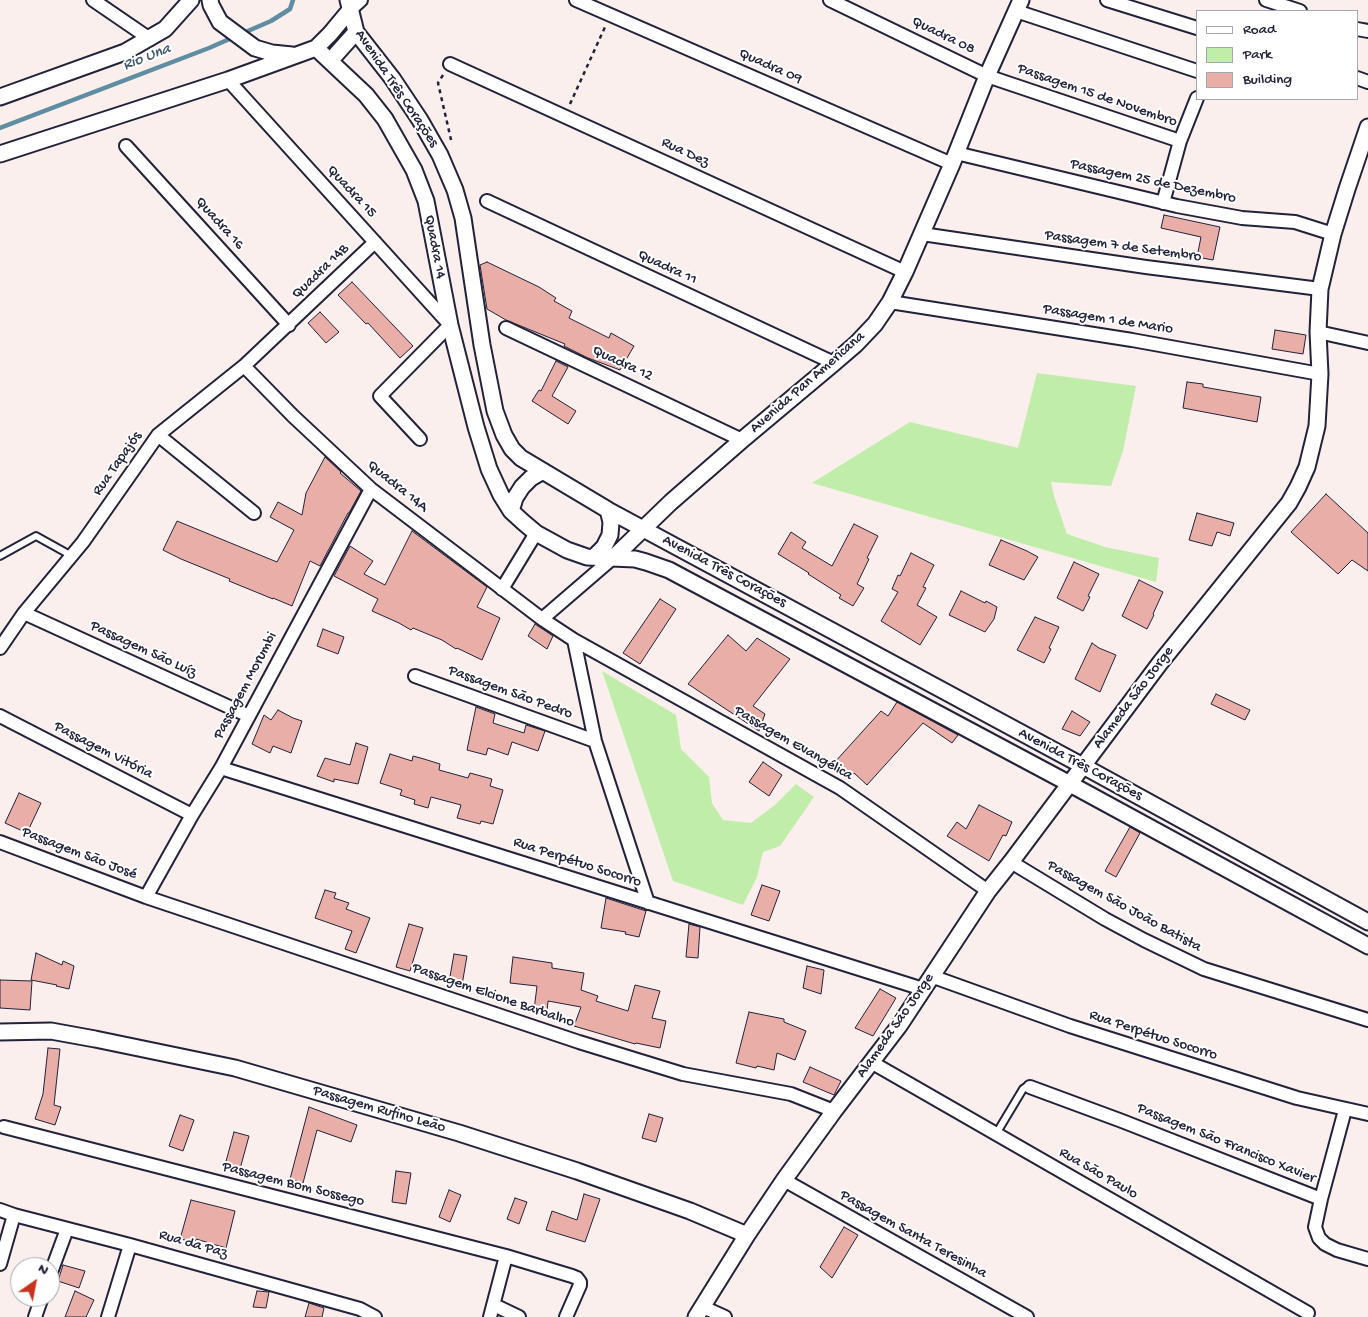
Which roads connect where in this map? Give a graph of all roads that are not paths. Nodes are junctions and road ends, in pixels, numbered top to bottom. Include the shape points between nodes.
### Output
1 (93, 0) edge
2 (191, 0) edge
3 (210, 0) edge
4 (576, 0) edge
5 (830, 0) edge
6 (1107, 0) edge
7 (1266, 0) edge
8 (353, 3) edge
9 (1018, 5) edge
10 (1297, 10) edge
11 (1196, 28) edge
12 (356, 32) junction
13 (150, 39) junction
14 (316, 48) junction
15 (294, 55) junction
16 (330, 61) junction
17 (450, 64) road end
18 (1196, 70) edge
19 (988, 76) junction
20 (228, 80) junction
21 (1004, 81) joint
22 (0, 97) edge
23 (1196, 100) edge
24 (1368, 127) edge
25 (1180, 141) junction
26 (126, 146) dead end
27 (0, 154) edge
28 (958, 158) junction
29 (487, 201) dead end
30 (1163, 204) junction
31 (922, 234) junction
32 (1333, 234) junction
33 (375, 242) junction
34 (905, 272) junction
35 (1320, 290) junction
36 (890, 302) junction
37 (289, 325) junction
38 (450, 325) junction
39 (506, 328) dead end
40 (1318, 332) junction
41 (1368, 343) edge
42 (834, 363) junction
43 (244, 366) junction
44 (1320, 374) junction
45 (158, 435) junction
46 (420, 439) dead end
47 (742, 440) junction
48 (543, 471) junction
49 (371, 489) junction
50 (608, 510) junction
51 (512, 511) junction
52 (254, 513) dead end
53 (644, 529) junction
54 (536, 533) junction
55 (0, 556) edge
56 (72, 556) junction
57 (594, 557) junction
58 (614, 557) junction
59 (502, 589) junction
60 (24, 613) junction
61 (542, 619) junction
62 (574, 640) junction
63 (0, 648) edge
64 (415, 676) dead end
65 (0, 716) edge
66 (249, 716) junction
67 (594, 741) junction
68 (1083, 766) junction
69 (220, 768) junction
70 (1070, 784) junction
71 (192, 815) junction
72 (0, 842) edge
73 (1011, 862) junction
74 (988, 891) junction
75 (146, 897) junction
76 (648, 903) junction
77 (1368, 922) edge
78 (1368, 946) edge
79 (927, 983) junction
80 (1368, 1020) edge
81 (0, 1032) edge
82 (871, 1062) junction
83 (1030, 1087) joint
84 (1345, 1110) junction
85 (834, 1111) junction
86 (1368, 1114) edge
87 (4, 1127) dead end
88 (996, 1134) junction
89 (784, 1180) junction
90 (1321, 1199) junction
91 (0, 1210) edge
92 (14, 1215) junction
93 (67, 1229) junction
94 (747, 1235) junction
95 (130, 1244) junction
96 (506, 1256) junction
97 (57, 1257) edge
98 (1368, 1259) edge
99 (0, 1264) edge
100 (492, 1311) edge
101 (700, 1312) edge
102 (1308, 1313) dead end
103 (108, 1317) edge
104 (375, 1317) edge
105 (519, 1317) edge
106 (566, 1317) edge
107 (725, 1317) edge
108 (1027, 1317) edge

1 - 13 street
2 - 13 street via 165,29
3 - 15 street via 220,22 255,48
4 - 28 street, Quadra 09
5 - 19 street, Quadra 08
6 - 11 street
7 - 10 street
8 - 12 street, Avenida Três Corações
8 - 14 street
9 - 18 street
9 - 19 street, Avenida Pan Americana
12 - 16 street
12 - 48 street, Avenida Três Corações via 420,120 455,190 463,218 495,411 512,449
13 - 22 street via 125,52
14 - 15 street
14 - 16 street, Quadra 14
15 - 20 street
16 - 38 street, Quadra 14 via 366,95 385,119 414,170 426,201
17 - 34 street, Rua Dez
19 - 21 street, Quadra 08
19 - 28 street, Avenida Pan Americana
20 - 27 street
20 - 33 street, Quadra 15
21 - 25 street, Passagem 15 de Novembro
23 - 25 street
24 - 32 street, Alameda São Jorge
25 - 30 street
26 - 37 street, Quadra 16
28 - 30 street, Passagem 25 de Dezembro
28 - 31 street, Avenida Pan Americana
29 - 42 street, Quadra 11
30 - 32 street, Passagem 25 de Dezembro via 1242,218 1295,222
31 - 34 street, Avenida Pan Americana
31 - 35 street, Passagem 7 de Setembro
32 - 35 street, Alameda São Jorge
33 - 37 street, Quadra 14B
33 - 38 street, Quadra 15
34 - 36 street, Avenida Pan Americana
35 - 40 street, Alameda São Jorge
36 - 42 street, Avenida Pan Americana via 875,324
36 - 44 street, Passagem 1 de Mario
37 - 43 street, Rua Tapajós
38 - 46 street via 380,396
38 - 51 street, Avenida Três Corações via 489,469
39 - 47 street, Quadra 12
40 - 41 street
40 - 44 street, Alameda São Jorge
42 - 47 street, Avenida Pan Americana
43 - 45 street, Rua Tapajós
43 - 49 street, Quadra 14A
44 - 68 street, Alameda São Jorge via 1317,426 1307,467 1289,503 1160,663
45 - 52 street
45 - 56 street, Rua Tapajós
47 - 53 street, Avenida Pan Americana
48 - 50 street, Avenida Três Corações
48 - 51 street via 522,487
49 - 59 street, Quadra 14A
49 - 66 street, Passagem Morumbi
50 - 53 street, Avenida Três Corações
50 - 57 street via 610,535
51 - 54 street, Avenida Três Corações
53 - 58 street, Avenida Pan Americana
53 - 68 street, Avenida Três Corações
54 - 57 street, Avenida Três Corações via 567,550
54 - 59 street
55 - 56 lane via 36,536
56 - 60 street, Rua Tapajós
57 - 58 street, Avenida Três Corações
58 - 61 street, Avenida Pan Americana
58 - 70 street, Avenida Três Corações via 634,559 669,570
59 - 61 street, Quadra 14A
60 - 63 street, Rua Tapajós
60 - 66 street, Passagem São Luíz
61 - 62 street, Passagem Evangélica
62 - 67 street
62 - 74 street, Passagem Evangélica via 840,788
64 - 67 street, Passagem São Pedro
65 - 71 street, Passagem Vitória
66 - 69 street, Passagem Morumbi
67 - 76 street
68 - 70 street, Alameda São Jorge
68 - 77 street, Avenida Três Corações
69 - 71 street, Passagem Morumbi
69 - 76 street, Rua Perpétuo Socorro
70 - 73 street, Alameda São Jorge
70 - 78 street, Avenida Três Corações
71 - 75 street, Passagem Morumbi
72 - 75 street, Passagem São José
73 - 74 street, Alameda São Jorge
73 - 80 street, Passagem São João Batista via 1105,919 1204,969
74 - 79 street, Alameda São Jorge
75 - 85 street, Passagem Elcione Barbalho via 579,1042 683,1074 791,1094
76 - 79 street, Rua Perpétuo Socorro
79 - 82 street, Alameda São Jorge
79 - 84 street, Rua Perpétuo Socorro
81 - 94 street, Passagem Rufino Leão via 51,1031 235,1068 459,1132 690,1211
82 - 85 street, Alameda São Jorge
82 - 88 street, Rua São Paulo
83 - 88 lane via 1023,1089
83 - 90 street, Passagem São Francisco Xavier
84 - 86 street, Rua Perpétuo Socorro
84 - 90 street
85 - 89 street, Alameda São Jorge
87 - 96 street, Passagem Bom Sossego
88 - 102 street, Rua São Paulo
89 - 94 street, Alameda São Jorge
89 - 108 street, Passagem Santa Teresinha
90 - 98 street, Passagem São Francisco Xavier via 1315,1227 1319,1238 1337,1250
91 - 92 street, Rua da Paz
92 - 93 street, Rua da Paz
92 - 99 street
93 - 95 street, Rua da Paz
93 - 97 street
94 - 101 street, Alameda São Jorge
95 - 103 street
95 - 104 street, Rua da Paz via 360,1309
96 - 100 street
96 - 106 street, Passagem Bom Sossego via 577,1278 580,1285
100 - 105 street
101 - 107 street

